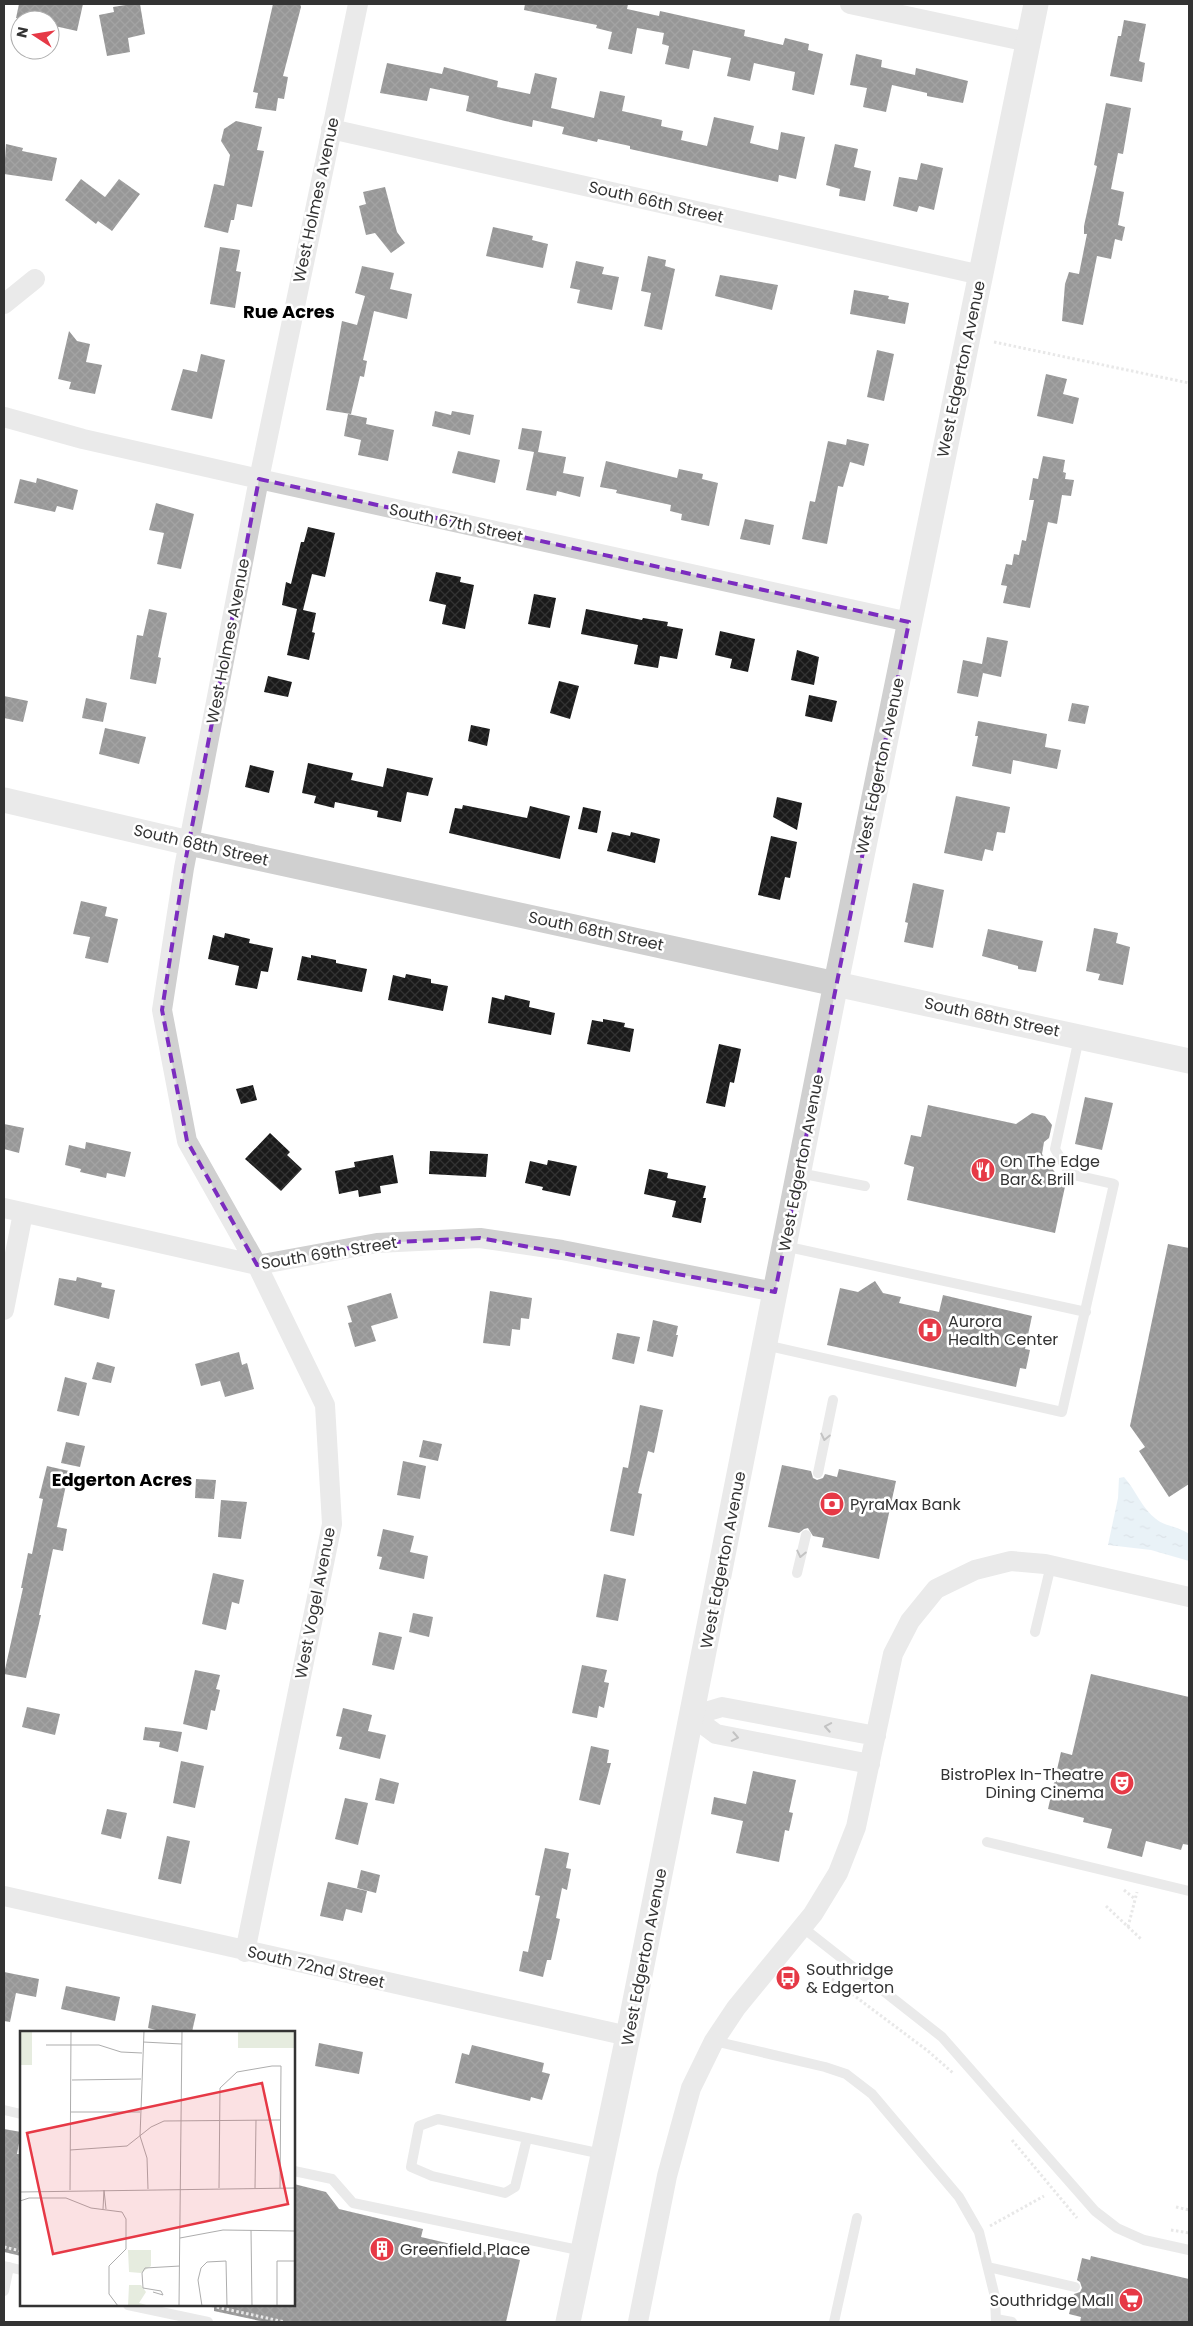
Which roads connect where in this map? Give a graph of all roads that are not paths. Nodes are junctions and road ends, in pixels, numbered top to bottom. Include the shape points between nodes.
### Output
1 (358, 4) edge
2 (850, 4) edge
3 (1036, 4) edge
4 (1028, 42) junction
5 (331, 129) junction
6 (981, 275) junction
7 (35, 279) dead end
8 (4, 304) edge
9 (4, 417) edge
10 (258, 479) junction
11 (909, 622) junction
12 (4, 800) edge
13 (189, 843) junction
14 (836, 983) junction
15 (1079, 1037) junction
16 (1189, 1061) edge
17 (799, 1173) junction
18 (865, 1186) dead end
19 (4, 1208) edge
20 (23, 1213) junction
21 (784, 1246) junction
22 (257, 1265) junction
23 (775, 1292) junction
24 (4, 1310) edge
25 (1086, 1312) junction
26 (765, 1345) junction
27 (833, 1400) dead end
28 (818, 1473) dead end
29 (806, 1534) dead end
30 (1050, 1565) junction
31 (797, 1574) dead end
32 (1189, 1596) edge
33 (1035, 1632) dead end
34 (692, 1716) junction
35 (876, 1736) junction
36 (870, 1764) junction
37 (987, 1842) dead end
38 (1189, 1891) edge
39 (4, 1896) edge
40 (802, 1927) junction
41 (245, 1952) junction
42 (628, 2036) junction
43 (714, 2041) junction
44 (4, 2110) edge
45 (20, 2114) edge
46 (527, 2138) junction
47 (603, 2154) junction
48 (295, 2171) edge
49 (857, 2218) dead end
50 (1189, 2250) edge
51 (583, 2251) junction
52 (6, 2266) edge
53 (988, 2267) junction
54 (20, 2270) edge
55 (1075, 2287) dead end
56 (4, 2291) edge
57 (133, 2306) edge
58 (996, 2321) edge
59 (208, 2322) edge
60 (568, 2322) edge
61 (638, 2322) edge
62 (834, 2322) edge
63 (1012, 2322) edge

1 - 5 street, West Holmes Avenue
2 - 4 street
3 - 4 street, West Edgerton Avenue
4 - 6 street, West Edgerton Avenue
5 - 6 street, South 66th Street
5 - 10 street, West Holmes Avenue
6 - 11 street, West Edgerton Avenue
7 - 8 street
9 - 10 street, South 67th Street via 83,439
10 - 11 street, South 67th Street
10 - 13 street, West Holmes Avenue
11 - 14 street, West Edgerton Avenue
12 - 13 street, South 68th Street
13 - 14 street, South 68th Street
13 - 22 street, West Holmes Avenue via 162,1010 187,1141
14 - 15 street, South 68th Street
14 - 17 street, West Edgerton Avenue
15 - 16 street, South 68th Street
15 - 25 lane via 1056,1149 1070,1174 1114,1184
17 - 18 lane
17 - 21 street, West Edgerton Avenue
19 - 20 street, South 69th Street
20 - 22 street, South 69th Street
20 - 24 street
21 - 23 street, West Edgerton Avenue
21 - 25 lane
22 - 23 street, South 69th Street via 376,1243 480,1238 562,1250
22 - 41 street, West Vogel Avenue via 325,1405 332,1524
23 - 26 street, West Edgerton Avenue
25 - 26 lane via 1062,1412
26 - 34 street, West Edgerton Avenue
27 -> 28 lane
29 -> 31 lane
30 - 32 street
30 - 33 lane
30 - 35 street via 1011,1560 975,1570 936,1589 910,1622 893,1654
35 -> 34 street via 722,1707
34 -> 36 street via 716,1734
34 - 42 street, West Edgerton Avenue
35 - 36 street
36 - 40 street via 856,1827 838,1873
37 - 38 lane
39 - 41 street, South 72nd Street
40 - 43 street via 736,2008
40 - 50 lane via 942,2037 1095,2211 1117,2228 1144,2240
41 - 42 street, South 72nd Street
42 - 47 street, West Edgerton Avenue
43 - 53 lane via 846,2074 872,2094 959,2197 979,2232
43 - 61 street via 691,2088 678,2131
44 - 45 lane
46 - 46 lane via 438,2119 419,2126 411,2167 432,2176 504,2193 515,2187
46 - 47 lane
47 - 51 street, West Edgerton Avenue
48 - 51 lane via 332,2179 353,2203
49 - 62 lane
51 - 60 street, West Edgerton Avenue
52 - 54 lane
52 - 56 lane
53 - 55 lane
53 - 58 lane via 995,2297
57 - 59 lane
58 - 63 lane

